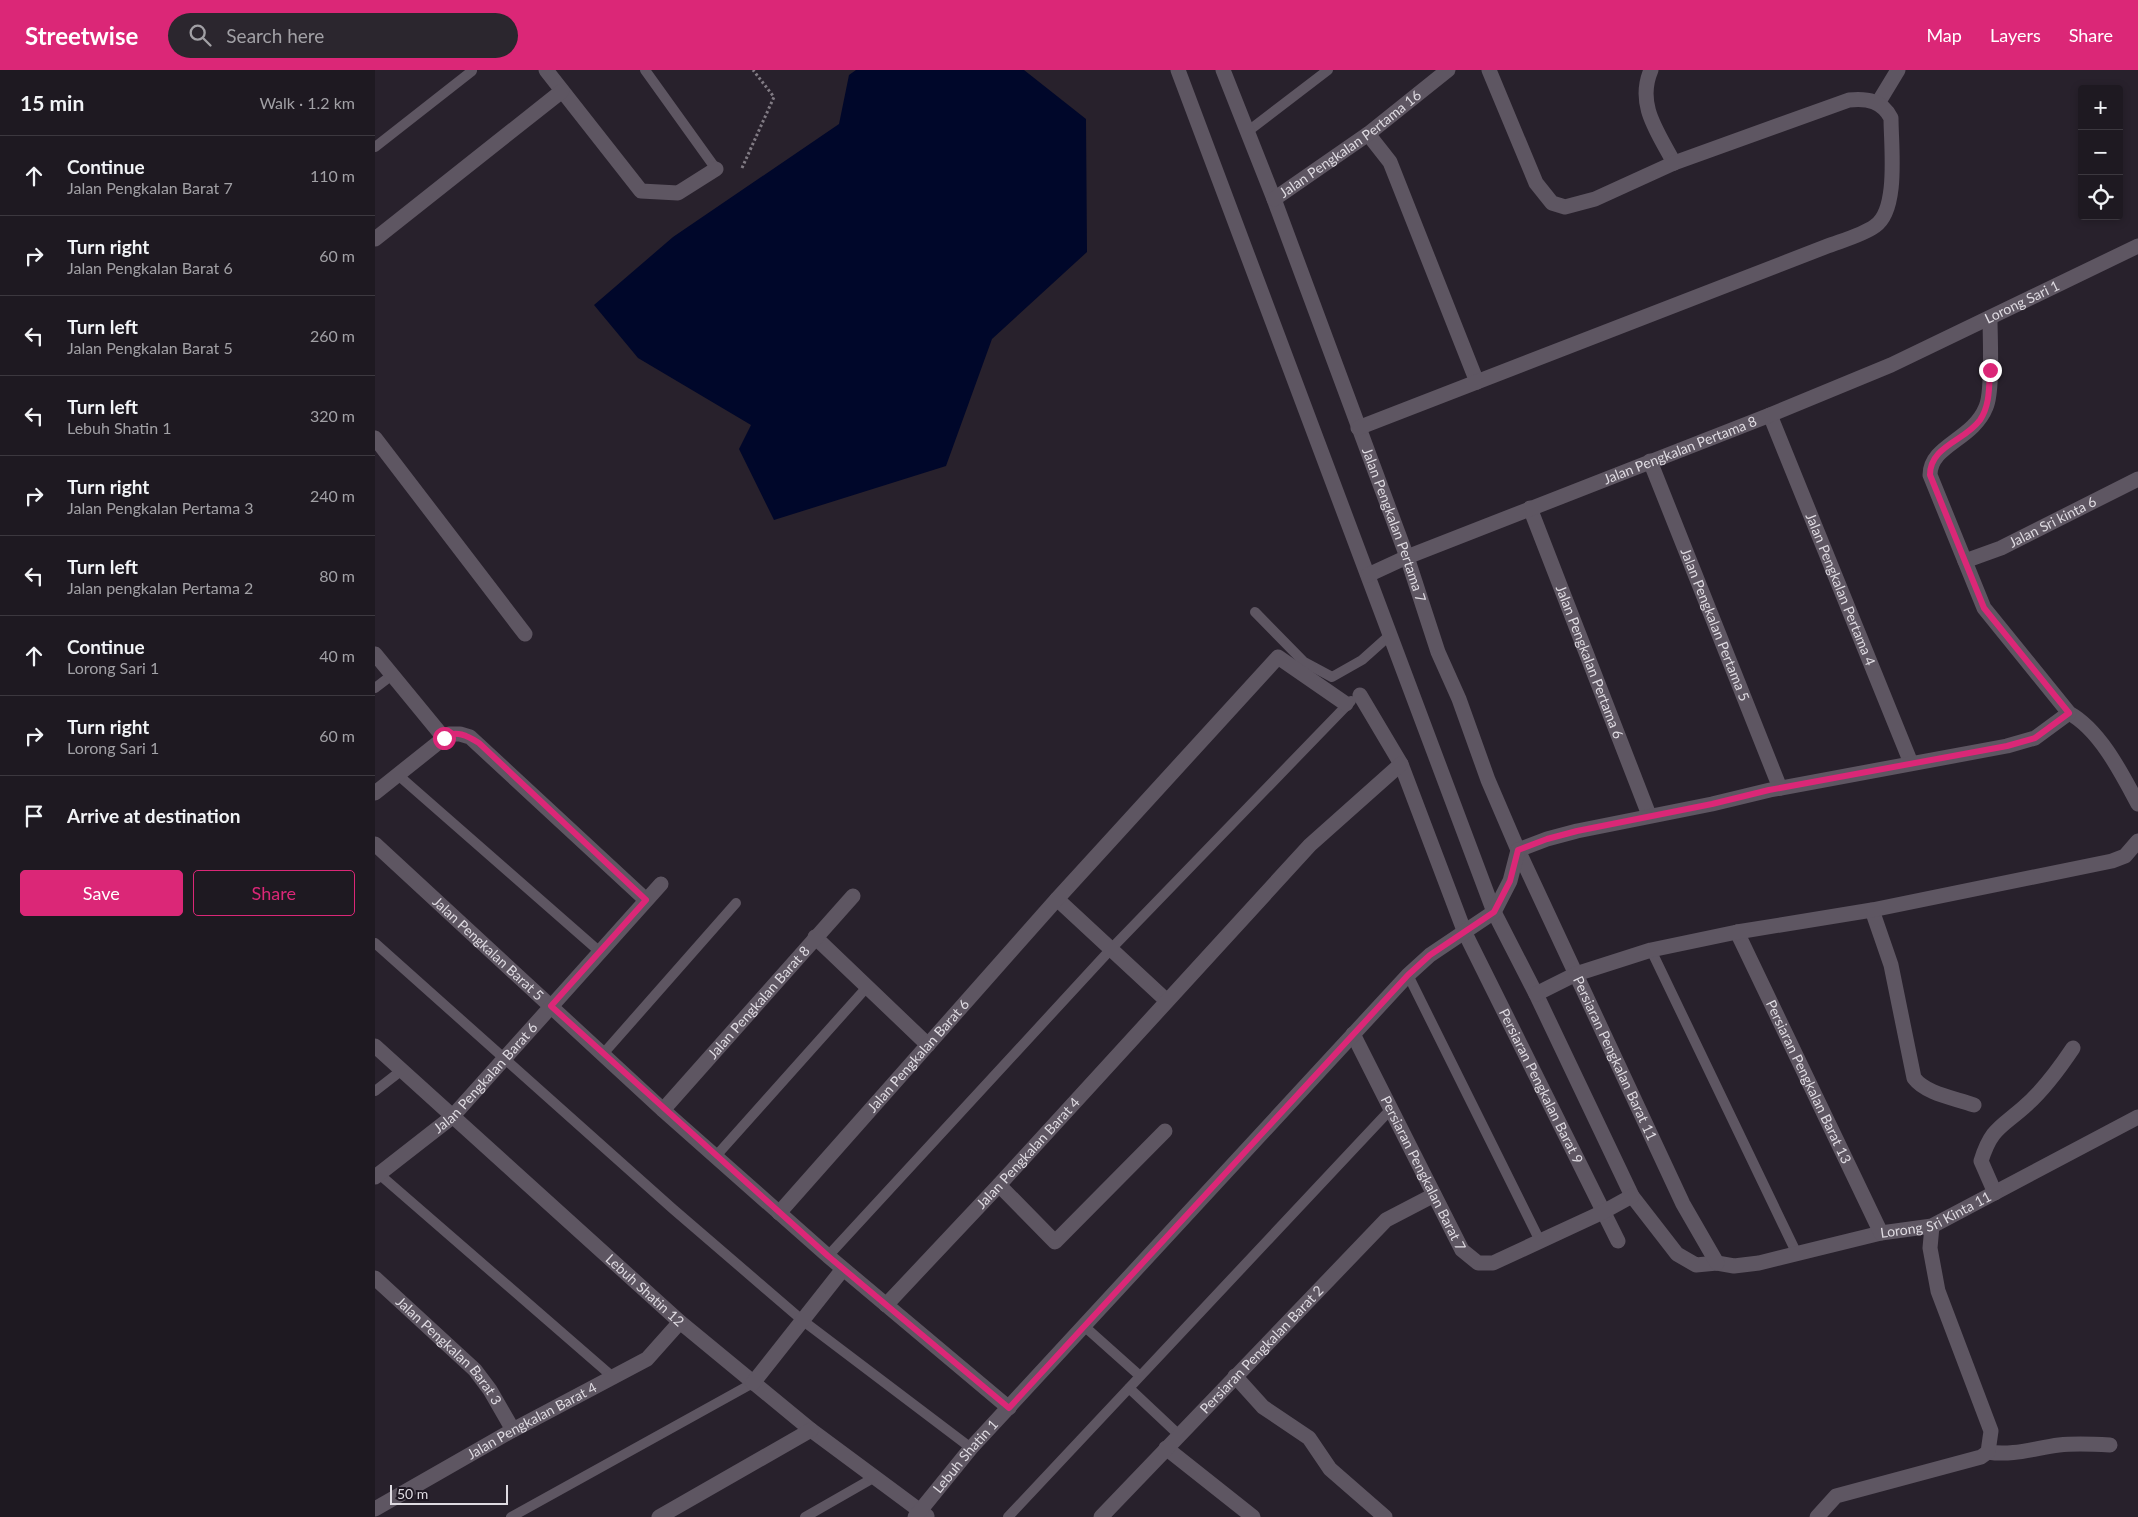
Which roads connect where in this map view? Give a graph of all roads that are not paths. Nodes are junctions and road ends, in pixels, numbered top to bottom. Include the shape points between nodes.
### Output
1 (546, 70) edge
2 (645, 70) edge
3 (1177, 70) edge
4 (1223, 70) edge
5 (1328, 70) edge
6 (1449, 70) edge
7 (1489, 70) edge
8 (1651, 70) edge
9 (1897, 70) edge
10 (473, 71) edge
11 (562, 91) junction
12 (1878, 102) junction
13 (1247, 132) junction
14 (1368, 134) junction
15 (375, 147) edge
16 (1674, 163) junction
17 (716, 169) joint
18 (1274, 199) junction
19 (375, 240) edge
20 (2138, 246) edge
21 (1990, 318) junction
22 (1477, 382) junction
23 (1770, 415) junction
24 (1358, 428) junction
25 (375, 438) edge
26 (1650, 461) junction
27 (2138, 479) edge
28 (1530, 508) junction
29 (1407, 557) junction
30 (1965, 561) junction
31 (1367, 575) junction
32 (1255, 612) dead end
33 (525, 634) dead end
34 (1390, 635) junction
35 (375, 654) edge
36 (392, 675) junction
37 (375, 688) edge
38 (1360, 695) joint
39 (1346, 704) junction
40 (2069, 713) junction
41 (446, 736) junction
42 (1911, 763) junction
43 (1401, 764) junction
44 (398, 775) junction
45 (1780, 788) junction
46 (375, 793) edge
47 (2138, 804) edge
48 (1649, 815) junction
49 (2138, 841) edge
50 (375, 844) edge
51 (1518, 850) junction
52 (661, 884) dead end
53 (853, 896) dead end
54 (1057, 899) junction
55 (646, 900) junction
56 (736, 903) dead end
57 (1873, 910) junction
58 (1494, 912) junction
59 (1737, 932) junction
60 (1465, 933) junction
61 (815, 937) junction
62 (375, 942) edge
63 (1111, 949) junction
64 (1651, 950) junction
65 (600, 952) junction
66 (1576, 974) junction
67 (1408, 975) junction
68 (867, 987) junction
69 (1536, 994) junction
70 (1167, 1001) junction
71 (551, 1006) junction
72 (1353, 1034) junction
73 (928, 1045) junction
74 (375, 1046) edge
75 (2073, 1048) dead end
76 (603, 1054) junction
77 (505, 1057) junction
78 (402, 1070) junction
79 (375, 1091) edge
80 (1974, 1105) dead end
81 (1391, 1109) junction
82 (663, 1110) junction
83 (452, 1117) junction
84 (2138, 1117) edge
85 (1165, 1131) dead end
86 (716, 1156) junction
87 (377, 1175) edge
88 (999, 1185) junction
89 (1995, 1194) junction
90 (1434, 1195) junction
91 (1632, 1196) junction
92 (1603, 1212) junction
93 (779, 1213) junction
94 (1932, 1226) junction
95 (1881, 1233) junction
96 (1540, 1241) junction
97 (1618, 1241) dead end
98 (1797, 1254) junction
99 (828, 1256) junction
100 (1717, 1263) junction
101 (843, 1269) junction
102 (375, 1278) edge
103 (885, 1305) junction
104 (802, 1320) junction
105 (681, 1322) junction
106 (1084, 1326) junction
107 (1140, 1376) junction
108 (1235, 1376) junction
109 (614, 1378) junction
110 (753, 1383) junction
111 (1129, 1388) junction
112 (1009, 1408) junction
113 (513, 1430) junction
114 (811, 1430) junction
115 (1179, 1435) junction
116 (2110, 1445) dead end
117 (971, 1448) junction
118 (1166, 1448) junction
119 (1989, 1452) junction
120 (875, 1477) junction
121 (375, 1509) edge
122 (922, 1515) edge
123 (511, 1517) edge
124 (659, 1517) edge
125 (805, 1517) edge
126 (1008, 1517) edge
127 (1101, 1517) edge
128 (1253, 1517) edge
129 (1385, 1517) edge
130 (1817, 1517) edge

1 - 11 street
2 - 17 lane
3 - 31 street, Lorong Sri Kinta 11
4 - 13 street, Jalan Pengkalan Pertama 7
5 - 13 lane
6 - 14 street, Jalan Pengkalan Pertama 16
7 - 16 street via 1536,183 1552,203 1565,207 1595,199
8 - 16 street via 1645,102
9 - 12 street
10 - 15 lane
11 - 17 street via 641,191 678,193
11 - 19 street
12 - 16 street via 1862,98 1849,100
12 - 22 street via 1891,118 1891,202 1885,217 1875,227
13 - 18 street, Jalan Pengkalan Pertama 7
14 - 18 street, Jalan Pengkalan Pertama 16
14 - 22 street via 1390,162
18 - 24 street, Jalan Pengkalan Pertama 7
20 - 21 street, Lorong Sari 1
21 - 23 street, Jalan Pengkalan Pertama 8 via 1891,365
21 - 30 street, Lorong Sari 1 via 1987,405 1969,432 1933,457 1930,465 1930,475
22 - 24 street
23 - 26 street, Jalan Pengkalan Pertama 8
23 - 42 street, Jalan Pengkalan Pertama 4
24 - 29 street, Jalan Pengkalan Pertama 7
25 - 33 street
26 - 28 street, Jalan Pengkalan Pertama 8
26 - 45 street, Jalan Pengkalan Pertama 5
27 - 30 street, Jalan Sri kinta 6 via 2001,548
28 - 29 street, Jalan Pengkalan Pertama 8
28 - 48 street, Jalan Pengkalan Pertama 6
29 - 31 street, Jalan Pengkalan Pertama 8
29 - 51 street, Jalan Pengkalan Pertama 7 via 1438,652
30 - 40 street, Lorong Sari 1 via 1984,608
31 - 34 street, Lorong Sri Kinta 11
32 - 34 lane via 1304,662 1332,677 1362,660
34 - 58 street, Lorong Sri Kinta 11
35 - 36 street
36 - 37 lane
36 - 41 street
38 - 39 lane
38 - 43 street, Persiaran Pengkalan Barat 9
39 - 54 street, Jalan Pengkalan Barat 6 via 1278,657
39 - 63 lane
40 - 42 street via 2035,738
40 - 47 street, Lorong Sari 1 via 2081,719 2116,763
41 - 44 street
41 - 55 street via 460,734 479,743
42 - 45 street
43 - 60 street, Persiaran Pengkalan Barat 9
43 - 70 street, Jalan Pengkalan Barat 4 via 1310,845
44 - 46 street
44 - 65 lane
45 - 48 street
48 - 51 street via 1547,839
49 - 57 street via 2125,856 2112,861
50 - 71 street, Jalan Pengkalan Barat 5
51 - 58 street, Lebuh Shatin 1 via 1510,881
51 - 66 street, Persiaran Pengkalan Barat 11
52 - 55 street, Jalan Pengkalan Barat 6
53 - 61 street, Jalan Pengkalan Barat 8
54 - 63 street
54 - 73 street, Jalan Pengkalan Barat 6
55 - 65 street, Jalan Pengkalan Barat 6
56 - 76 lane
57 - 59 street
57 - 80 street via 1891,965 1914,1078 1919,1085
58 - 60 street, Lebuh Shatin 1
58 - 69 street, Lorong Sri Kinta 11
59 - 64 street
59 - 95 street, Persiaran Pengkalan Barat 13
60 - 67 street, Lebuh Shatin 1 via 1430,955
60 - 92 street, Persiaran Pengkalan Barat 9
61 - 68 street
61 - 82 street, Jalan Pengkalan Barat 8
62 - 77 lane
63 - 70 street
63 - 99 lane
64 - 66 street
64 - 98 lane
65 - 71 street, Jalan Pengkalan Barat 6
66 - 69 street
66 - 100 street, Persiaran Pengkalan Barat 11 via 1683,1204
67 - 72 street, Lebuh Shatin 1
67 - 96 lane
68 - 73 street
68 - 86 lane
69 - 91 street, Lorong Sri Kinta 11
70 - 88 street, Jalan Pengkalan Barat 4
71 - 76 street, Jalan Pengkalan Barat 5
71 - 77 street, Jalan Pengkalan Barat 6
72 - 81 street, Persiaran Pengkalan Barat 7
72 - 106 street, Lebuh Shatin 1
73 - 93 street, Jalan Pengkalan Barat 6
74 - 78 street, Lebuh Shatin 12
75 - 89 street via 2041,1090 2002,1124 1987,1142 1981,1161
76 - 82 street, Jalan Pengkalan Barat 5
77 - 83 street, Jalan Pengkalan Barat 6
77 - 104 lane
78 - 79 lane
78 - 83 street, Lebuh Shatin 12
81 - 90 street, Persiaran Pengkalan Barat 7
81 - 107 lane
82 - 86 street, Jalan Pengkalan Barat 5
83 - 87 street, Jalan Pengkalan Barat 6
83 - 105 street, Lebuh Shatin 12
84 - 89 street, Lorong Sri Kinta 11
85 - 88 street via 1055,1242
86 - 93 street, Jalan Pengkalan Barat 5
87 - 109 lane
88 - 103 street, Jalan Pengkalan Barat 4
89 - 94 street, Lorong Sri Kinta 11
90 - 96 street, Persiaran Pengkalan Barat 7 via 1462,1250 1478,1262 1493,1263
90 - 108 street, Persiaran Pengkalan Barat 2 via 1386,1220
91 - 92 street, Persiaran Pengkalan Barat 7
91 - 100 street, Lorong Sri Kinta 11 via 1677,1254 1696,1265
92 - 96 street, Persiaran Pengkalan Barat 7
92 - 97 street, Persiaran Pengkalan Barat 9
93 - 99 street, Jalan Pengkalan Barat 5
94 - 95 street, Lorong Sri Kinta 11
94 - 119 street via 1930,1248 1938,1291 1991,1431
95 - 98 street, Lorong Sri Kinta 11
98 - 100 street, Lorong Sri Kinta 11 via 1734,1266
99 - 101 street, Jalan Pengkalan Barat 5
101 - 103 street, Jalan Pengkalan Barat 5
101 - 104 street
102 - 113 street, Jalan Pengkalan Barat 3 via 475,1370
103 - 112 street, Jalan Pengkalan Barat 5
104 - 110 street
104 - 117 lane
105 - 109 street, Jalan Pengkalan Barat 4 via 647,1359
105 - 110 street, Lebuh Shatin 12
106 - 107 lane
106 - 112 street, Lebuh Shatin 1
107 - 111 lane
108 - 115 street, Persiaran Pengkalan Barat 2
108 - 129 street via 1263,1407 1309,1438 1330,1469
109 - 113 street, Jalan Pengkalan Barat 4
110 - 114 street, Lebuh Shatin 12
110 - 123 lane
111 - 115 lane
111 - 126 lane
112 - 117 street, Lebuh Shatin 1
113 - 121 street, Jalan Pengkalan Barat 4
114 - 120 street, Lebuh Shatin 12
114 - 124 street
115 - 118 street, Persiaran Pengkalan Barat 2
116 - 119 street via 2057,1445 2004,1455
117 - 122 street, Lebuh Shatin 1
118 - 127 street, Persiaran Pengkalan Barat 2
118 - 128 street
119 - 130 street via 1981,1457 1837,1496
120 - 122 street, Lebuh Shatin 12
120 - 125 lane

